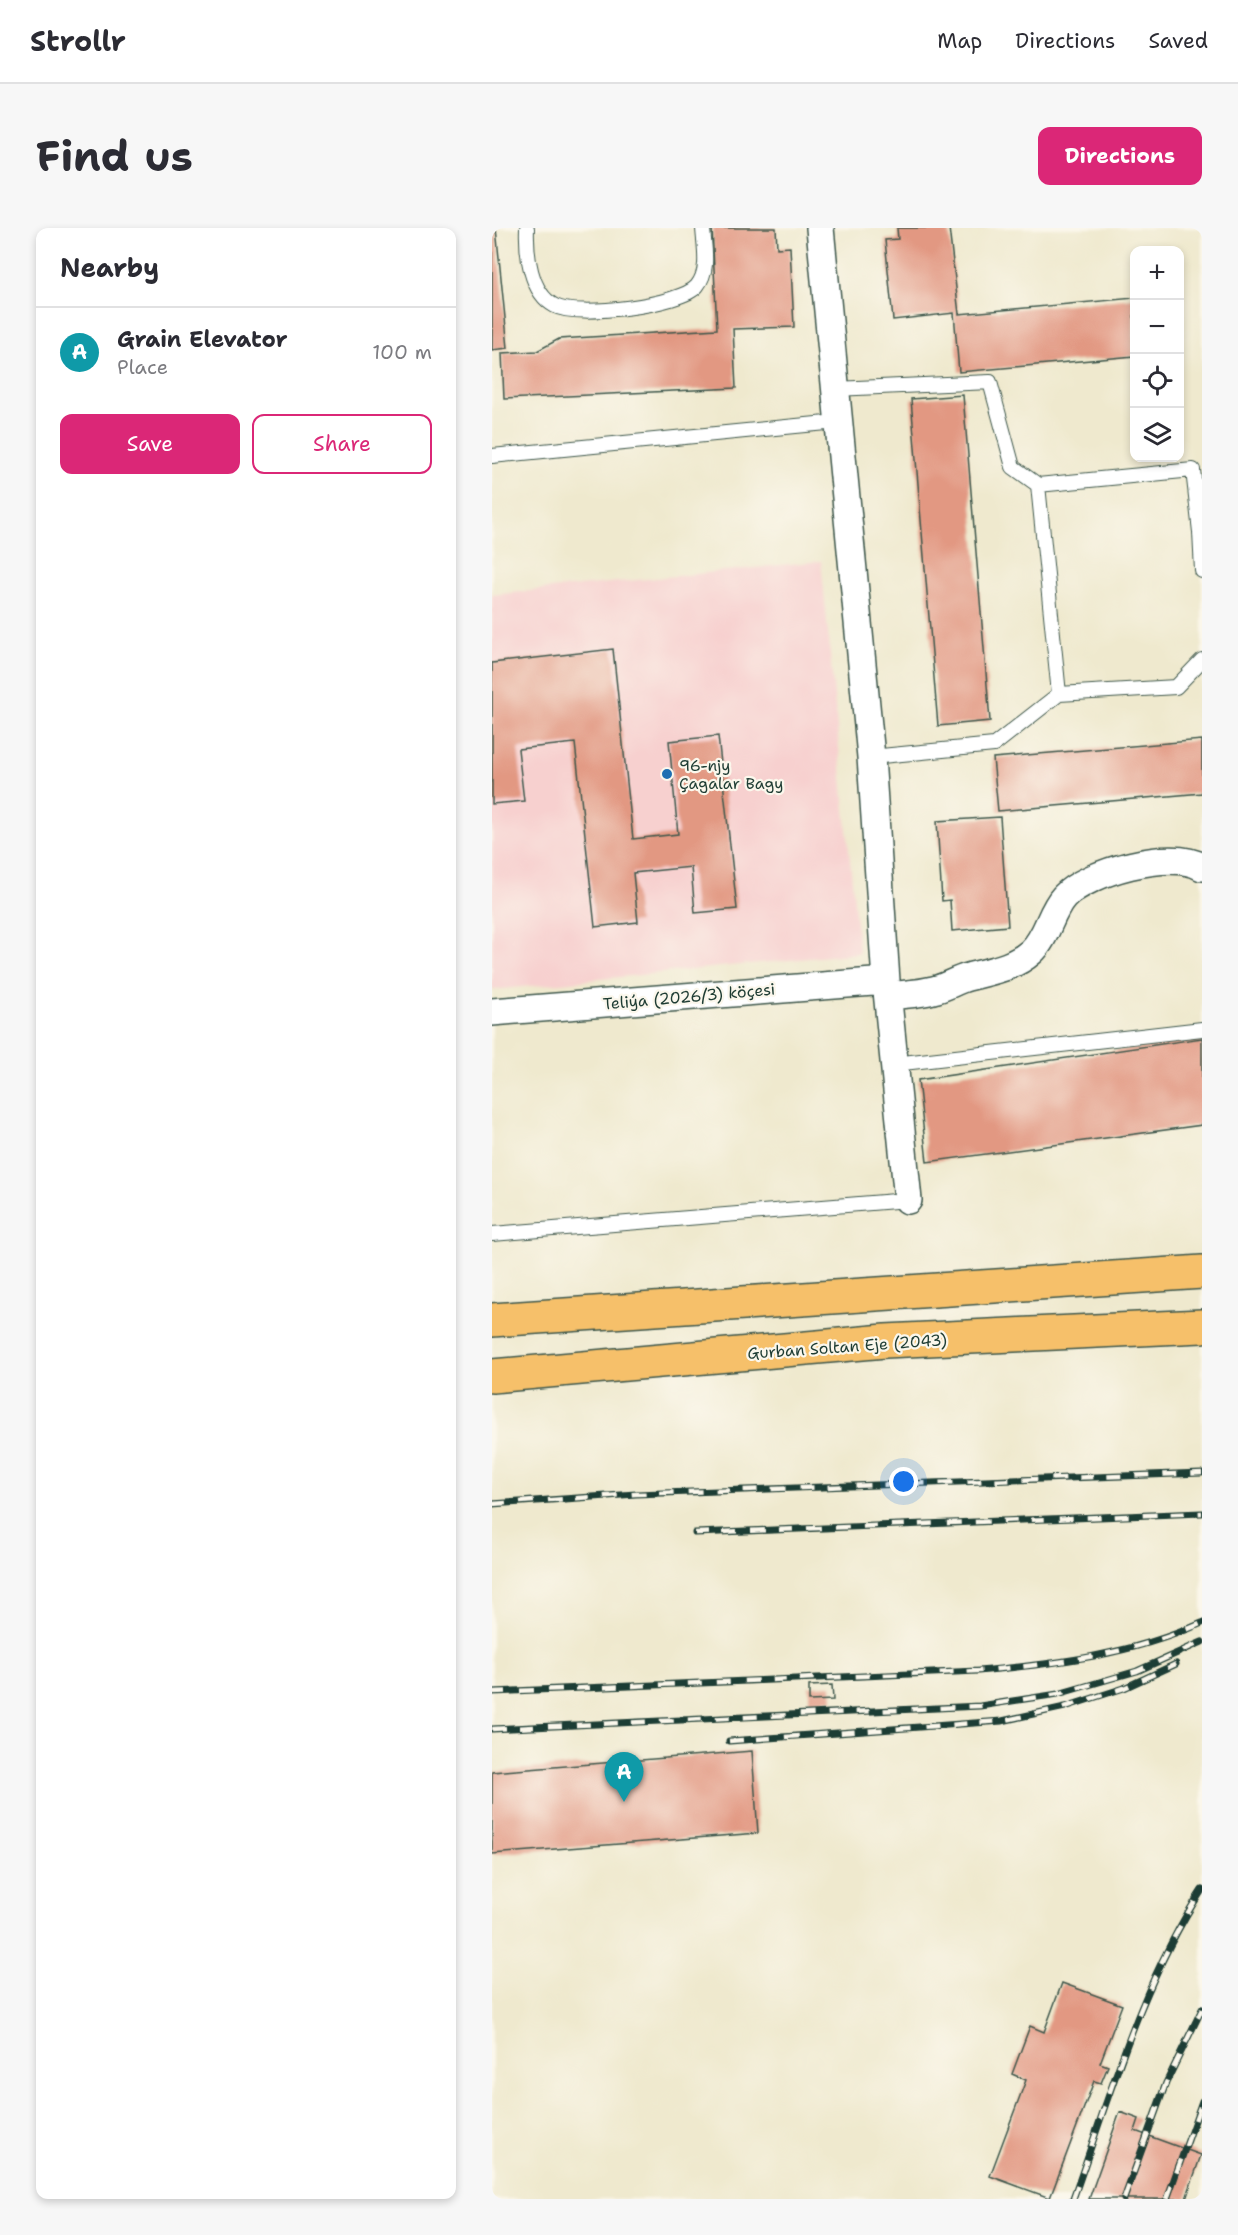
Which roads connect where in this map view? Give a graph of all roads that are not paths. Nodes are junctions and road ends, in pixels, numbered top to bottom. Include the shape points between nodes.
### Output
1 (527, 228) edge
2 (703, 228) edge
3 (820, 228) edge
4 (835, 388) junction
5 (837, 422) junction
6 (492, 456) edge
7 (1038, 484) junction
8 (1201, 531) edge
9 (1202, 571) edge
10 (1202, 660) edge
11 (1059, 694) junction
12 (870, 757) junction
13 (1202, 867) edge
14 (887, 988) junction
15 (492, 1012) edge
16 (1202, 1029) edge
17 (894, 1064) junction
18 (908, 1200) joint
19 (492, 1234) edge
20 (1202, 1272) edge
21 (492, 1320) edge
22 (1202, 1326) edge
23 (492, 1376) edge

1 - 2 lane via 537,288 556,307 582,311 657,303 689,293 705,266
3 - 4 street
4 - 5 street
4 - 7 lane via 990,382 1013,467
5 - 6 lane
5 - 12 street
7 - 8 lane via 1193,470
7 - 11 lane
8 - 9 lane
10 - 11 lane via 1176,687
11 - 12 lane via 994,746
12 - 14 street
13 - 14 street, Teliýa (2026/3) köçesi via 1185,860 1167,860 1085,882 1063,898 1032,952 1017,961 993,973 968,977 934,990
14 - 15 street, Teliýa (2026/3) köçesi
14 - 17 street
16 - 17 lane
17 - 18 street
18 - 19 lane
20 - 21 highway
22 - 23 highway, Gurban Soltan Eje (2043) via 885,1341

